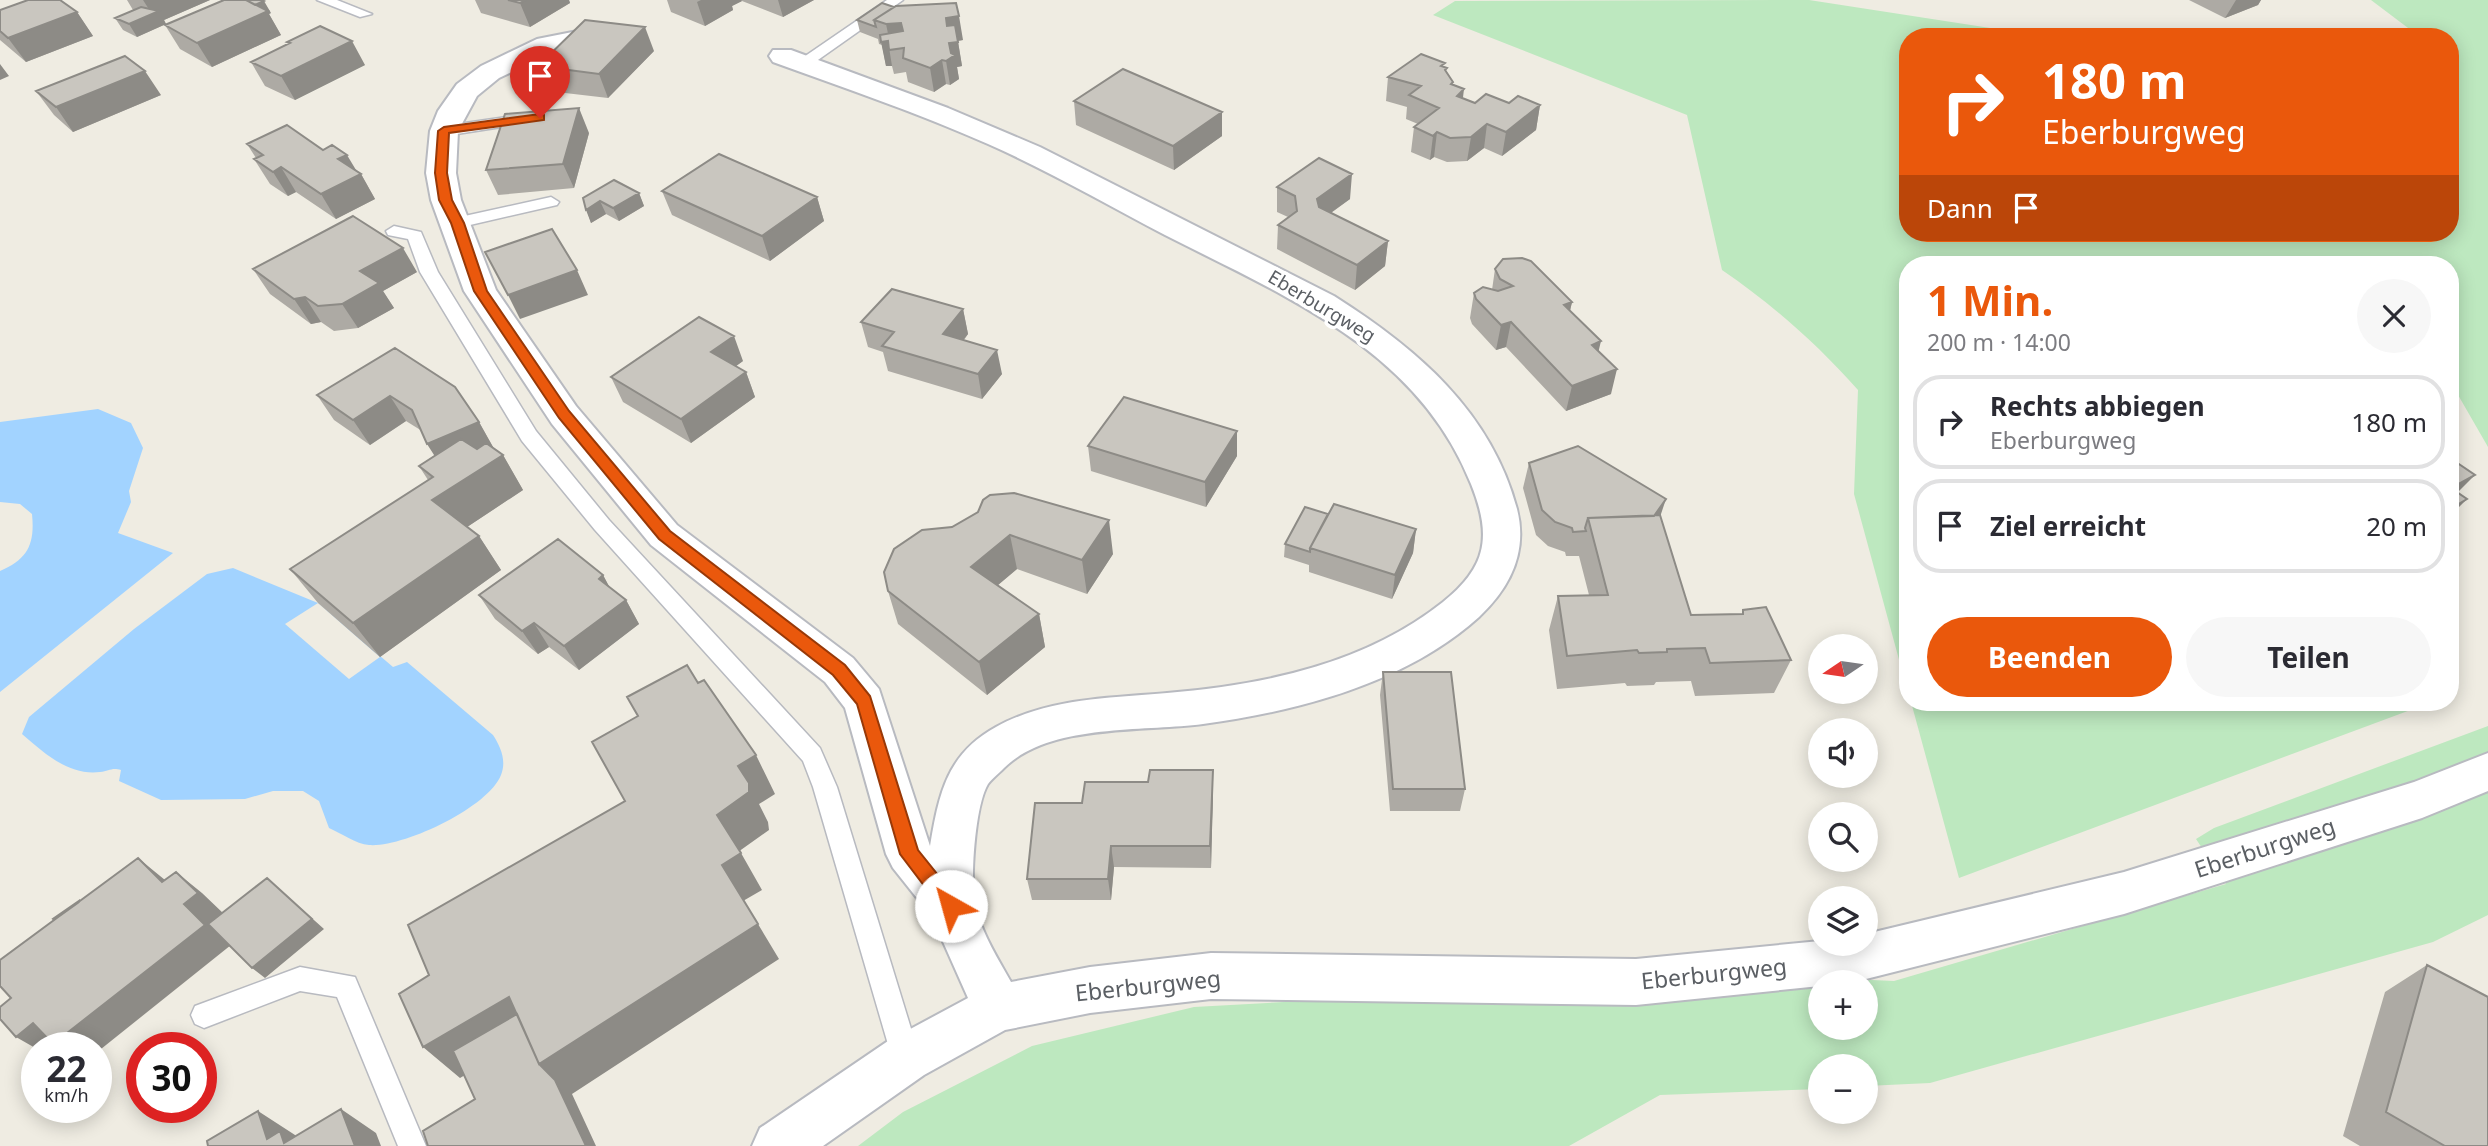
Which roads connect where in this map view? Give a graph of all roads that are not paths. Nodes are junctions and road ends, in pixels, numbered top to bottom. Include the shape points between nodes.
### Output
1 (324, 0) edge
2 (896, 0) edge
3 (365, 14) dead end
4 (647, 44) dead end
5 (793, 60) joint
6 (550, 117) edge
7 (444, 131) junction
8 (551, 202) dead end
9 (457, 223) junction
10 (394, 232) dead end
11 (2488, 771) edge
12 (951, 906) junction
13 (998, 1008) junction
14 (204, 1016) dead end
15 (906, 1058) junction
16 (412, 1146) edge
17 (778, 1146) edge

1 - 3 lane
2 - 5 lane
4 - 7 street, Eberburgweg via 603,34 546,45 490,72 467,90
5 - 12 street, Eberburgweg via 1030,153 1347,317 1404,362 1466,431 1490,477 1504,525 1500,559 1461,610 1405,646 1341,676 1273,695 1188,709 1073,719 1013,736 969,776 952,839
6 - 7 lane
7 - 9 street, Eberburgweg via 441,173
8 - 9 lane
9 - 12 street, Eberburgweg via 480,291 608,471 664,535 839,670 864,701 909,854
10 - 15 lane via 415,236 434,281 529,436 601,525 812,755
11 - 13 street, Eberburgweg via 2423,799 2124,893 1851,960 1636,982 1211,976 1090,990
12 - 13 street, Eberburgweg
13 - 15 street, Eberburgweg
14 - 16 lane via 300,979 346,986
15 - 17 street, Eberburgweg

